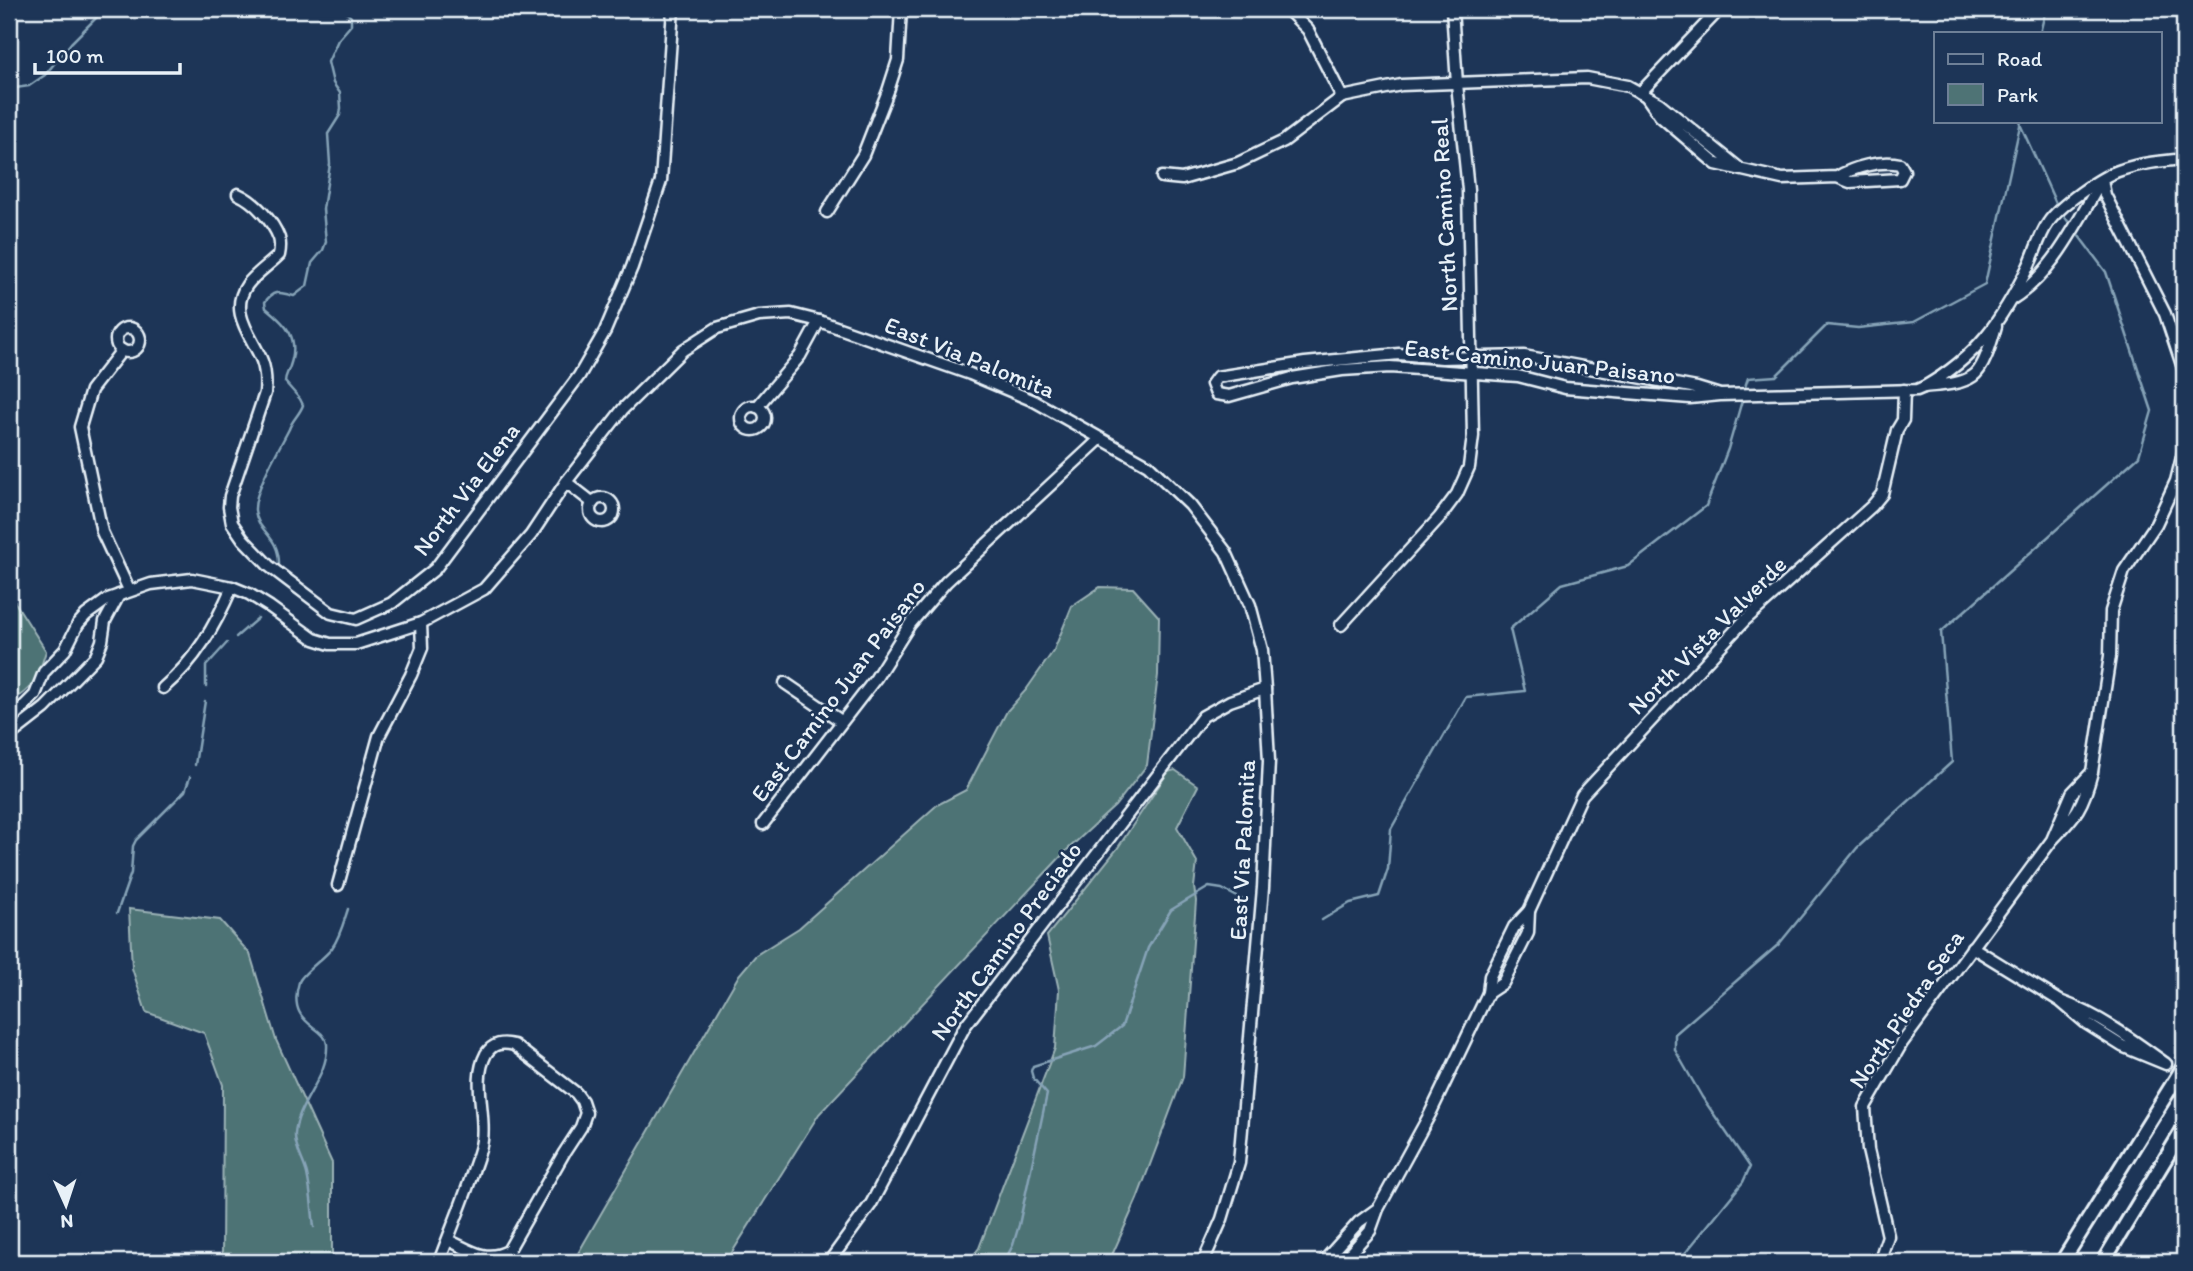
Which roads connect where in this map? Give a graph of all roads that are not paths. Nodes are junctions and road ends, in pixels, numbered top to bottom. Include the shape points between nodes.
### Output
1 (673, 9) edge
2 (901, 9) edge
3 (1287, 9) edge
4 (1451, 9) edge
5 (1720, 9) edge
6 (1457, 84) junction
7 (1643, 95) junction
8 (1342, 97) junction
9 (2184, 159) edge
10 (1162, 177) dead end
11 (1837, 177) junction
12 (2102, 180) junction
13 (238, 194) dead end
14 (827, 212) dead end
15 (2012, 299) junction
16 (818, 321) junction
17 (1996, 326) junction
18 (122, 350) dead end
19 (1472, 357) junction
20 (1472, 371) junction
21 (2184, 371) edge
22 (1924, 387) junction
23 (1904, 390) junction
24 (1720, 395) junction
25 (757, 407) dead end
26 (1100, 439) junction
27 (2184, 449) edge
28 (566, 482) junction
29 (593, 503) dead end
30 (232, 587) junction
31 (124, 593) junction
32 (421, 623) junction
33 (1341, 625) dead end
34 (785, 683) dead end
35 (163, 688) dead end
36 (1265, 689) junction
37 (9, 721) edge
38 (841, 721) junction
39 (9, 736) edge
40 (763, 824) dead end
41 (338, 885) dead end
42 (1972, 947) junction
43 (2182, 1072) edge
44 (2184, 1128) edge
45 (1378, 1209) junction
46 (448, 1240) junction
47 (500, 1259) edge
48 (439, 1262) edge
49 (829, 1262) edge
50 (1203, 1262) edge
51 (1323, 1262) edge
52 (1342, 1262) edge
53 (1879, 1262) edge
54 (2062, 1262) edge
55 (2102, 1262) edge

1 - 13 street, North Via Elena via 661,181 605,331 579,376 435,569 392,603 356,620 331,613 306,596 269,566 232,523 230,496 266,384 261,359 241,322 241,297 247,285 279,255 280,245 265,217
2 - 14 street via 898,60 888,91 863,155
3 - 8 street via 1308,30
4 - 6 street, North Camino Real
5 - 7 street
6 - 7 street via 1587,78 1628,86
6 - 8 street via 1401,85
6 - 19 street, North Camino Real via 1468,190
7 - 11 street via 1739,168 1782,180
8 - 10 street via 1261,153 1193,177
9 - 12 street, East Camino Juan Paisano via 2117,171
11 - 11 street via 1850,182 1882,181 1900,179 1903,172 1900,164 1888,162
12 - 15 street via 2067,239
12 - 15 street, East Camino Juan Paisano via 2062,206 2046,225
12 - 21 street via 2105,195 2165,314
15 - 17 street, East Camino Juan Paisano
16 - 25 street via 800,356
16 - 26 street, East Via Palomita via 970,374 1034,401
16 - 28 street, East Via Palomita via 791,314 759,316 717,328 683,350 623,409
17 - 22 street, East Camino Juan Paisano via 1940,379
17 - 22 street, East Camino Juan Paisano via 1974,375
18 - 31 street via 91,390 80,427 102,532
19 - 20 street, North Camino Real
19 - 20 street, East Camino Juan Paisano via 1352,357 1217,377 1212,384 1216,394 1229,396 1342,370
19 - 24 street, East Camino Juan Paisano via 1524,356
20 - 24 street, East Camino Juan Paisano via 1565,388 1690,398
20 - 33 street, North Camino Real via 1472,448 1462,485 1439,517
22 - 23 street, East Camino Juan Paisano
23 - 24 street, East Camino Juan Paisano
23 - 45 street, North Vista Valverde via 1903,420 1882,494 1744,621 1582,795 1529,911 1514,927 1490,976 1488,993 1430,1114
26 - 36 street, East Via Palomita via 1148,465 1190,505 1226,552 1250,605 1262,650
26 - 38 street, East Camino Juan Paisano via 946,582
27 - 42 street, North Piedra Seca via 2176,481 2156,524 2124,571 2111,611 2110,656 2084,801
28 - 29 street
28 - 32 street, East Via Palomita via 531,535 484,589
30 - 31 street, East Via Palomita via 192,579
30 - 32 street, East Via Palomita via 314,639 330,644 356,644
30 - 35 street via 196,656
31 - 37 street, East Via Palomita via 108,598 78,624 65,650 44,672 34,695
31 - 39 street via 105,621 96,656 45,708
32 - 41 street via 422,648 379,736
34 - 38 street
36 - 49 street, North Camino Preciado via 1203,716 1038,929 965,1026 871,1204
36 - 50 street, East Via Palomita via 1269,761 1263,888 1239,1163
38 - 40 street, East Camino Juan Paisano
42 - 43 street via 2122,1046
42 - 53 street, North Piedra Seca via 1902,1043 1865,1107 1868,1150 1888,1237
43 - 54 main road
44 - 55 main road
45 - 51 street, North Vista Valverde via 1359,1222
45 - 52 street, North Vista Valverde via 1370,1231
46 - 47 street
46 - 47 street via 482,1140 480,1084 487,1052 497,1039 514,1045 576,1093 590,1111
46 - 48 street

